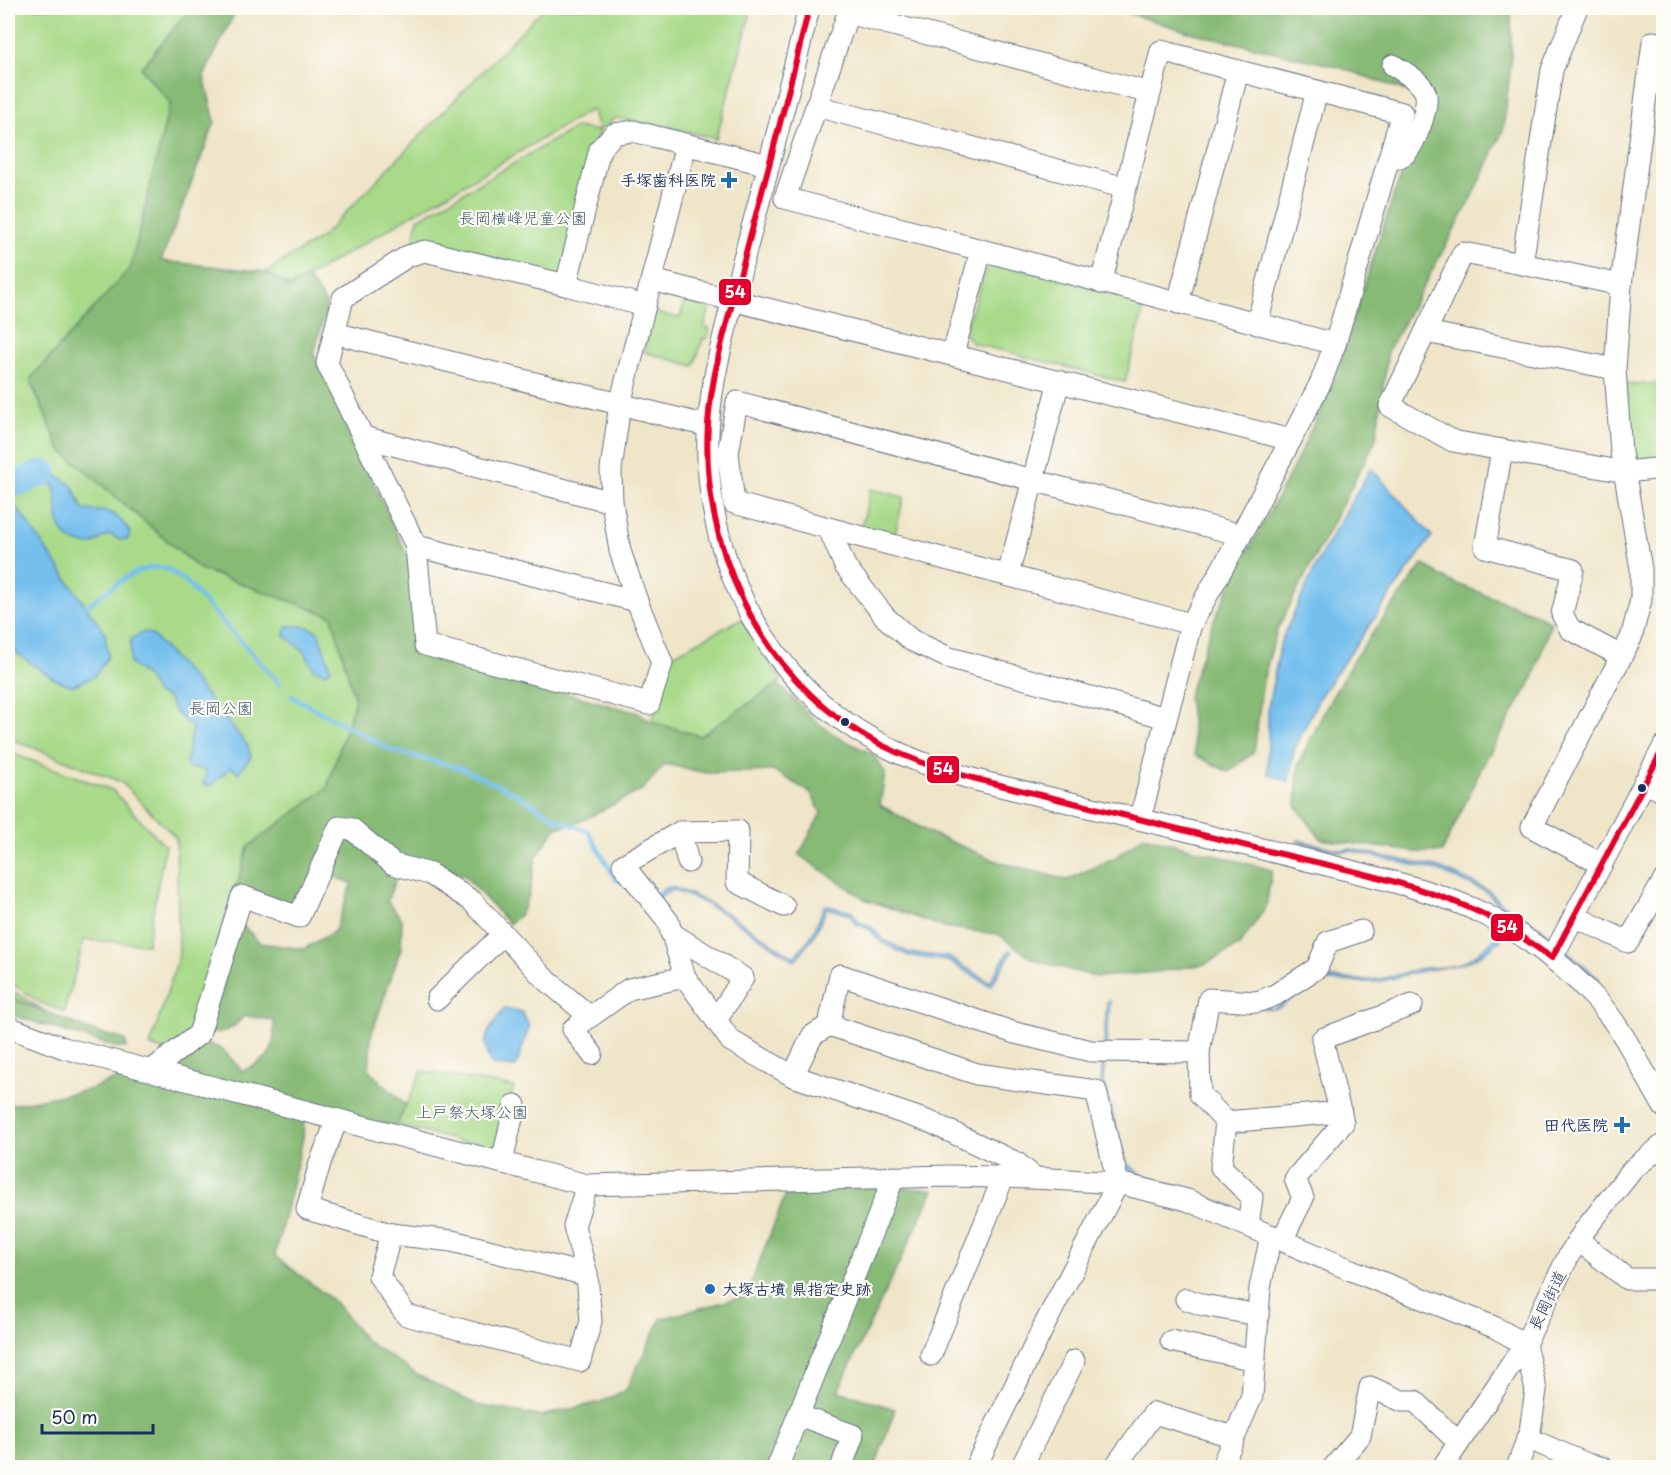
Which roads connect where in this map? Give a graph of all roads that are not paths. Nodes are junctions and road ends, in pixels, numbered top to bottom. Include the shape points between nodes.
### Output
1 (809, 8) edge
2 (1577, 8) edge
3 (1664, 44) edge
4 (1393, 65) dead end
5 (1238, 71) junction
6 (1317, 92) junction
7 (1150, 93) junction
8 (816, 106) junction
9 (686, 144) junction
10 (1388, 159) junction
11 (768, 165) junction
12 (1126, 188) junction
13 (981, 251) junction
14 (1522, 264) junction
15 (652, 280) junction
16 (1101, 283) junction
17 (566, 285) junction
18 (1621, 285) junction
19 (733, 300) junction
20 (1178, 303) junction
21 (645, 306) junction
22 (1257, 324) junction
23 (1426, 332) junction
24 (334, 333) junction
25 (1335, 344) junction
26 (953, 354) junction
27 (1615, 369) junction
28 (1059, 381) junction
29 (620, 404) junction
30 (708, 426) junction
31 (363, 437) junction
32 (1291, 440) junction
33 (1502, 450) junction
34 (1664, 468) edge
35 (1625, 472) junction
36 (1033, 481) junction
37 (612, 502) junction
38 (828, 529) junction
39 (1240, 535) junction
40 (416, 546) junction
41 (1008, 575) junction
42 (637, 601) junction
43 (1191, 624) junction
44 (1621, 656) junction
45 (1166, 718) junction
46 (1664, 746) edge
47 (1644, 782) junction
48 (1664, 792) edge
49 (1140, 819) junction
50 (680, 832) junction
51 (687, 862) dead end
52 (1601, 864) junction
53 (1664, 880) edge
54 (784, 906) dead end
55 (1574, 916) junction
56 (1361, 931) dead end
57 (671, 933) junction
58 (503, 934) junction
59 (1552, 957) junction
60 (685, 977) junction
61 (437, 999) dead end
62 (1412, 1005) dead end
63 (589, 1016) junction
64 (716, 1020) junction
65 (829, 1025) junction
66 (8, 1027) edge
67 (1199, 1052) junction
68 (592, 1054) dead end
69 (152, 1070) junction
70 (793, 1076) junction
71 (515, 1105) dead end
72 (1664, 1107) edge
73 (1341, 1112) junction
74 (338, 1120) junction
75 (1226, 1122) junction
76 (1664, 1144) edge
77 (502, 1162) junction
78 (894, 1177) junction
79 (1003, 1178) junction
80 (1035, 1178) junction
81 (1118, 1183) junction
82 (587, 1185) junction
83 (1248, 1225) junction
84 (391, 1234) junction
85 (1277, 1237) junction
86 (1578, 1240) junction
87 (587, 1275) junction
88 (1664, 1279) edge
89 (1186, 1299) dead end
90 (1258, 1315) junction
91 (1171, 1341) dead end
92 (1525, 1344) junction
93 (931, 1354) dead end
94 (1255, 1360) junction
95 (1074, 1361) dead end
96 (798, 1415) junction
97 (1234, 1437) junction
98 (1527, 1438) junction
99 (1459, 1443) junction
100 (777, 1467) edge
101 (841, 1467) edge
102 (975, 1467) edge
103 (1021, 1467) edge
104 (1114, 1467) edge
105 (1223, 1467) edge
106 (1333, 1467) edge
107 (1442, 1467) edge
108 (1517, 1467) edge
109 (1604, 1467) edge

1 - 11 street
2 - 14 street via 1552,70
3 - 18 street via 1653,42
4 - 10 street via 1418,83 1428,103 1407,151 1401,157
5 - 6 street
5 - 7 street via 1161,51
5 - 20 street
6 - 10 street via 1402,113
6 - 22 street
7 - 8 street via 848,13
7 - 12 street
8 - 12 street
8 - 13 street via 785,198
9 - 11 street
9 - 15 street
9 - 17 street via 633,131 614,134 600,149
10 - 25 street
11 - 19 street
12 - 16 street
13 - 16 street
13 - 26 street
14 - 18 street
14 - 23 street via 1463,253
15 - 19 street
15 - 21 street
16 - 20 street
17 - 21 street
17 - 24 street via 425,251 408,256 343,298
18 - 27 street
19 - 26 street
19 - 30 street
20 - 22 street
21 - 29 street
22 - 25 street
23 - 27 street
23 - 33 street via 1390,406 1453,441
24 - 29 street
24 - 31 street via 327,363
25 - 32 street via 1321,382
26 - 28 street
27 - 35 street
28 - 32 street
28 - 36 street
29 - 30 street
29 - 37 street via 611,470
30 - 49 street via 715,522 730,571 764,637 819,703 845,724 902,754 967,777
31 - 37 street
31 - 40 street
32 - 39 street
33 - 35 street
33 - 44 street via 1485,547 1573,570 1562,614 1570,629
34 - 35 street
35 - 44 street via 1641,569 1641,600 1631,638
36 - 38 street via 737,402 728,453 734,502
36 - 39 street
36 - 41 street
37 - 42 street via 620,551
38 - 41 street
38 - 45 street via 845,566 886,618 911,640 947,657
39 - 43 street
40 - 42 street
40 - 42 street via 425,645 650,704 662,663
41 - 43 street
43 - 45 street
44 - 52 street via 1532,827
45 - 49 street
46 - 47 street
47 - 48 street
47 - 52 street
49 - 59 street via 1424,891 1484,914
50 - 51 street
50 - 54 street via 738,831 737,882
50 - 57 street via 623,865 668,921
52 - 55 street
53 - 55 street via 1628,942
55 - 59 street
56 - 67 street via 1328,942 1317,968 1275,995 1257,1002 1209,999
57 - 60 street
57 - 64 street via 743,978
58 - 61 street
58 - 63 street via 543,977
58 - 69 street via 472,901 430,874 393,864 352,829 339,827 299,917 242,896 199,1034
59 - 72 street via 1614,1023
60 - 63 street via 628,989
60 - 64 street
62 - 73 street via 1322,1039
63 - 68 street via 573,1029
64 - 70 street via 731,1041
65 - 67 street via 840,975 1016,1033 1090,1051
65 - 70 street via 812,1036
65 - 81 street via 976,1074 1096,1091
66 - 69 street via 64,1048
67 - 75 street via 1200,1094
69 - 74 street
70 - 80 street via 930,1122 1017,1163
71 - 77 street
73 - 75 street
73 - 85 street via 1343,1123 1295,1179 1303,1198
74 - 77 street
74 - 84 street via 307,1209
75 - 83 street via 1221,1167 1252,1197
76 - 86 street, 長岡街道 via 1633,1169
77 - 82 street
78 - 79 street
78 - 82 street
78 - 96 street
79 - 80 street
79 - 93 street
80 - 81 street
81 - 83 street via 1187,1200
81 - 102 street
82 - 87 street via 574,1226
83 - 85 street
84 - 87 street via 452,1240
84 - 87 street via 379,1276 406,1315 551,1355 580,1360 591,1321
85 - 90 street via 1260,1288
85 - 92 street via 1494,1327
86 - 88 street via 1627,1279
86 - 92 street, 長岡街道
89 - 90 street
90 - 94 street
91 - 94 street
92 - 98 street via 1536,1390
92 - 99 street, 長岡街道
94 - 97 street via 1252,1396
95 - 103 street
96 - 100 street
96 - 101 street via 853,1435
97 - 104 street via 1154,1413
97 - 105 street
98 - 108 street
98 - 109 street via 1587,1464
99 - 106 street via 1415,1401 1402,1401 1370,1388 1360,1436
99 - 107 street, 長岡街道

